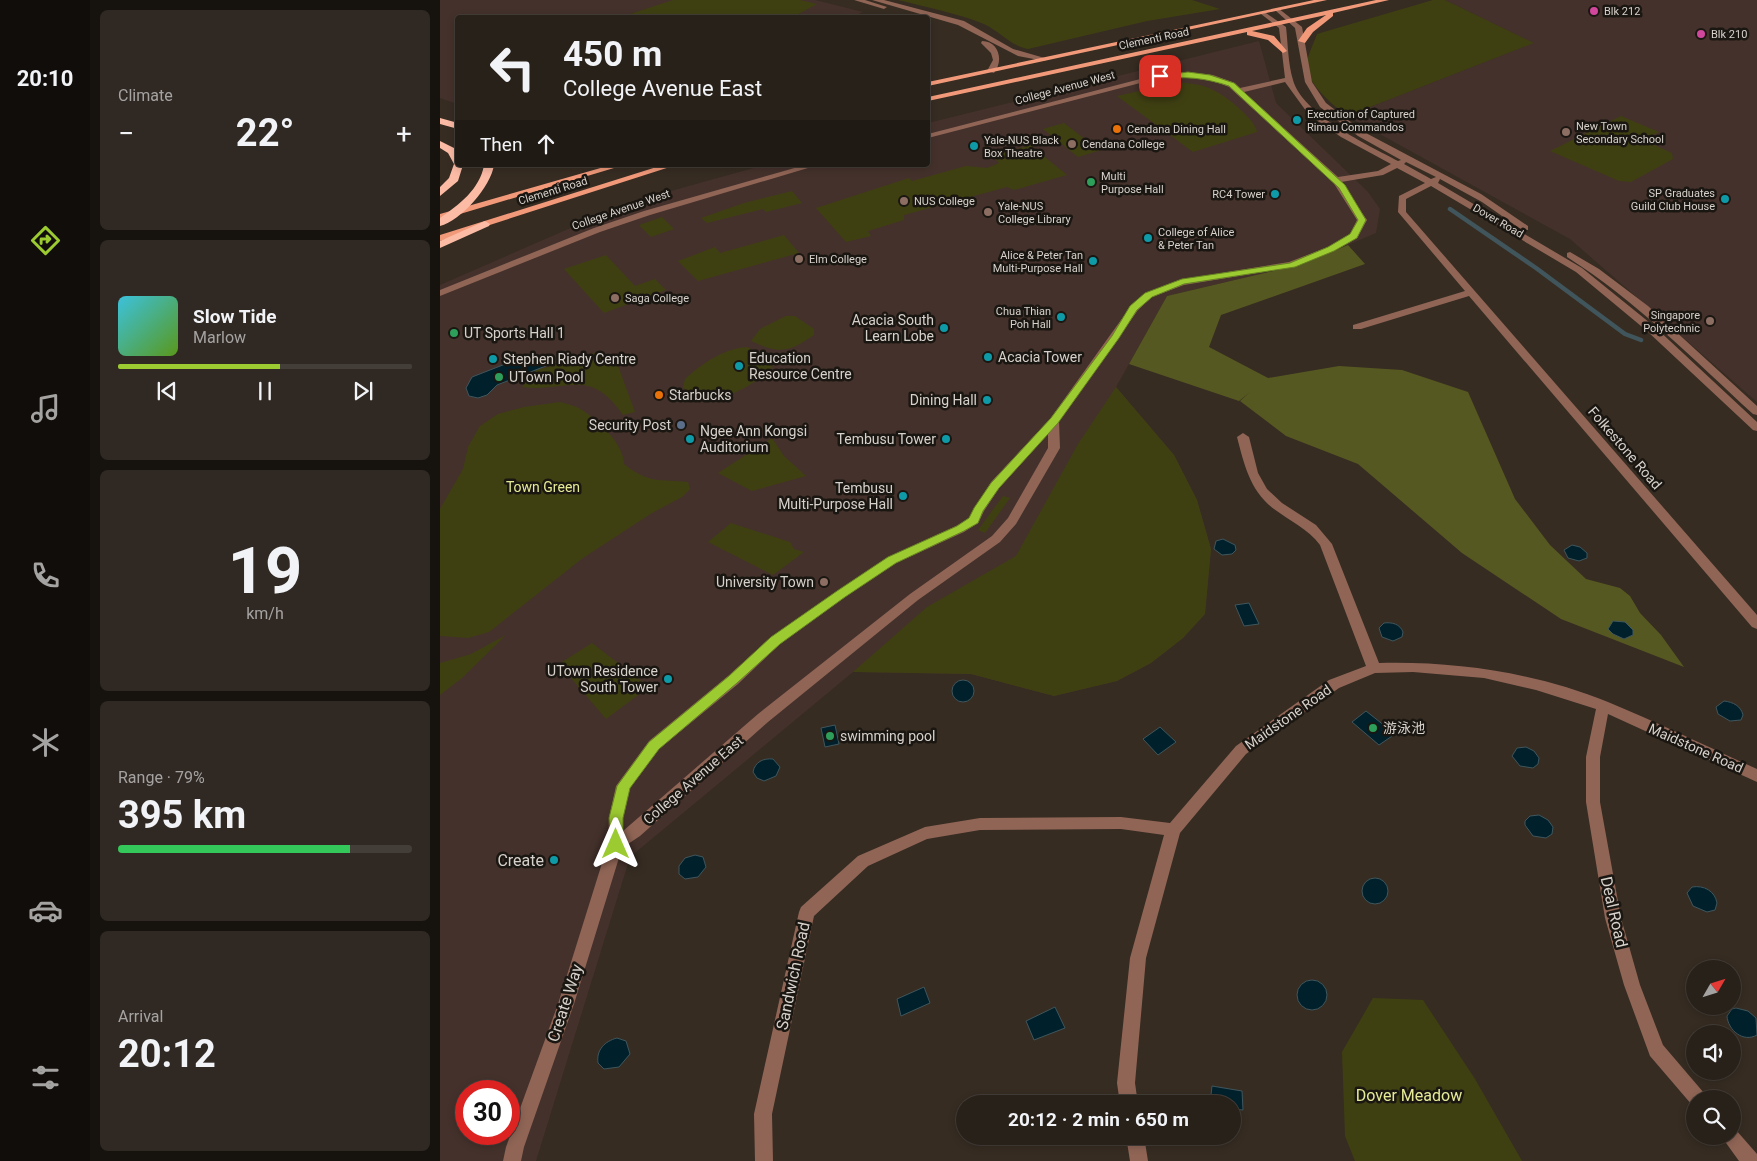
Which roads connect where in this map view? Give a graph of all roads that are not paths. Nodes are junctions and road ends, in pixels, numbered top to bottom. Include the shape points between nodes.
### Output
1 (857, 0) edge
2 (875, 0) edge
3 (1324, 0) edge
4 (1386, 0) edge
5 (1278, 10) junction
6 (1337, 11) junction
7 (1263, 13) junction
8 (911, 15) edge
9 (929, 15) edge
10 (930, 15) edge
11 (930, 20) edge
12 (1293, 20) junction
13 (1279, 23) junction
14 (1232, 34) junction
15 (1302, 41) junction
16 (1284, 51) junction
17 (1044, 60) junction
18 (991, 71) junction
19 (1289, 79) junction
20 (930, 84) edge
21 (1239, 91) junction
22 (930, 99) edge
23 (440, 121) edge
24 (455, 125) edge
25 (930, 135) edge
26 (440, 144) edge
27 (455, 158) edge
28 (1408, 159) junction
29 (1397, 164) junction
30 (457, 167) edge
31 (489, 167) edge
32 (613, 167) edge
33 (666, 167) edge
34 (807, 167) edge
35 (1443, 177) junction
36 (1336, 180) junction
37 (1431, 183) junction
38 (440, 193) edge
39 (456, 212) junction
40 (440, 217) edge
41 (440, 222) edge
42 (485, 224) junction
43 (440, 238) edge
44 (440, 245) edge
45 (1471, 292) junction
46 (440, 293) edge
47 (1357, 327) dead end
48 (1755, 410) edge
49 (1740, 413) junction
50 (1054, 421) junction
51 (1757, 428) edge
52 (1243, 437) dead end
53 (1757, 624) edge
54 (1374, 668) junction
55 (1603, 706) junction
56 (1757, 776) edge
57 (1173, 830) junction
58 (616, 844) junction
59 (1690, 1090) edge
60 (1128, 1095) edge
61 (1137, 1145) edge
62 (1738, 1145) edge
63 (512, 1161) edge
64 (764, 1161) edge
65 (1140, 1161) edge
66 (1751, 1161) edge

1 - 8 street
2 - 9 street
3 - 5 main road, Clementi Road
4 - 6 main road, Clementi Road
5 - 7 main road, Clementi Road
5 - 12 street
6 - 12 main road, Clementi Road
6 - 15 main road via 1316,24
7 - 13 street
7 - 17 main road, Clementi Road
10 - 17 street via 962,24 1008,51
11 - 18 street via 955,27 988,45 998,58
12 - 13 main road, Clementi Road
12 - 15 street, Dover Road
13 - 14 main road, Clementi Road
13 - 16 street, Dover Road
14 - 16 main road via 1266,36
14 - 22 main road, Clementi Road
15 - 28 street, Dover Road via 1304,71 1316,98 1340,119
16 - 19 street, Dover Road
17 - 18 main road, Clementi Road
18 - 20 main road, Clementi Road
19 - 21 street
19 - 29 street, Dover Road via 1312,113
21 - 25 street, College Avenue West via 1210,77 1172,74
21 - 36 street, College Avenue West
23 - 24 highway
26 - 27 highway via 452,151
28 - 29 street
28 - 35 street, Dover Road
29 - 36 street via 1380,173
29 - 37 street, Dover Road
30 - 38 highway via 454,180
31 - 39 highway via 474,195
32 - 39 main road, Clementi Road
33 - 42 main road, Clementi Road
34 - 46 street, College Avenue West via 614,224
35 - 37 street, Folkestone Road
35 - 48 street, Dover Road via 1589,266 1639,304
36 - 50 street via 1362,220 1354,236 1292,265 1182,282 1148,295 1134,308
37 - 45 street, Folkestone Road via 1402,198 1402,212
37 - 49 street, Dover Road via 1579,270 1651,329
39 - 40 main road, Clementi Road
39 - 41 highway
42 - 43 main road, Clementi Road
42 - 44 highway
45 - 47 street
45 - 53 street, Folkestone Road
48 - 49 street
49 - 51 street, Dover Road
50 - 58 street, College Avenue East via 1054,448 1012,521 996,539 914,597 763,718
50 - 58 street via 995,485 974,520 892,560 848,589 776,640 654,745 623,786 616,818
52 - 54 street via 1253,474 1264,493 1307,523 1326,544
54 - 55 street, Maidstone Road via 1413,667 1484,673
54 - 57 street, Maidstone Road via 1334,684 1241,750
55 - 56 street, Maidstone Road
55 - 59 street, Deal Road via 1593,757 1593,802 1613,918 1632,985 1656,1050
57 - 60 street, Maidstone Road via 1138,958 1126,1083
57 - 64 street, Sandwich Road via 1121,823 980,824 926,833 863,861 807,912 763,1114
58 - 63 street, Create Way
61 - 65 street
62 - 66 street

